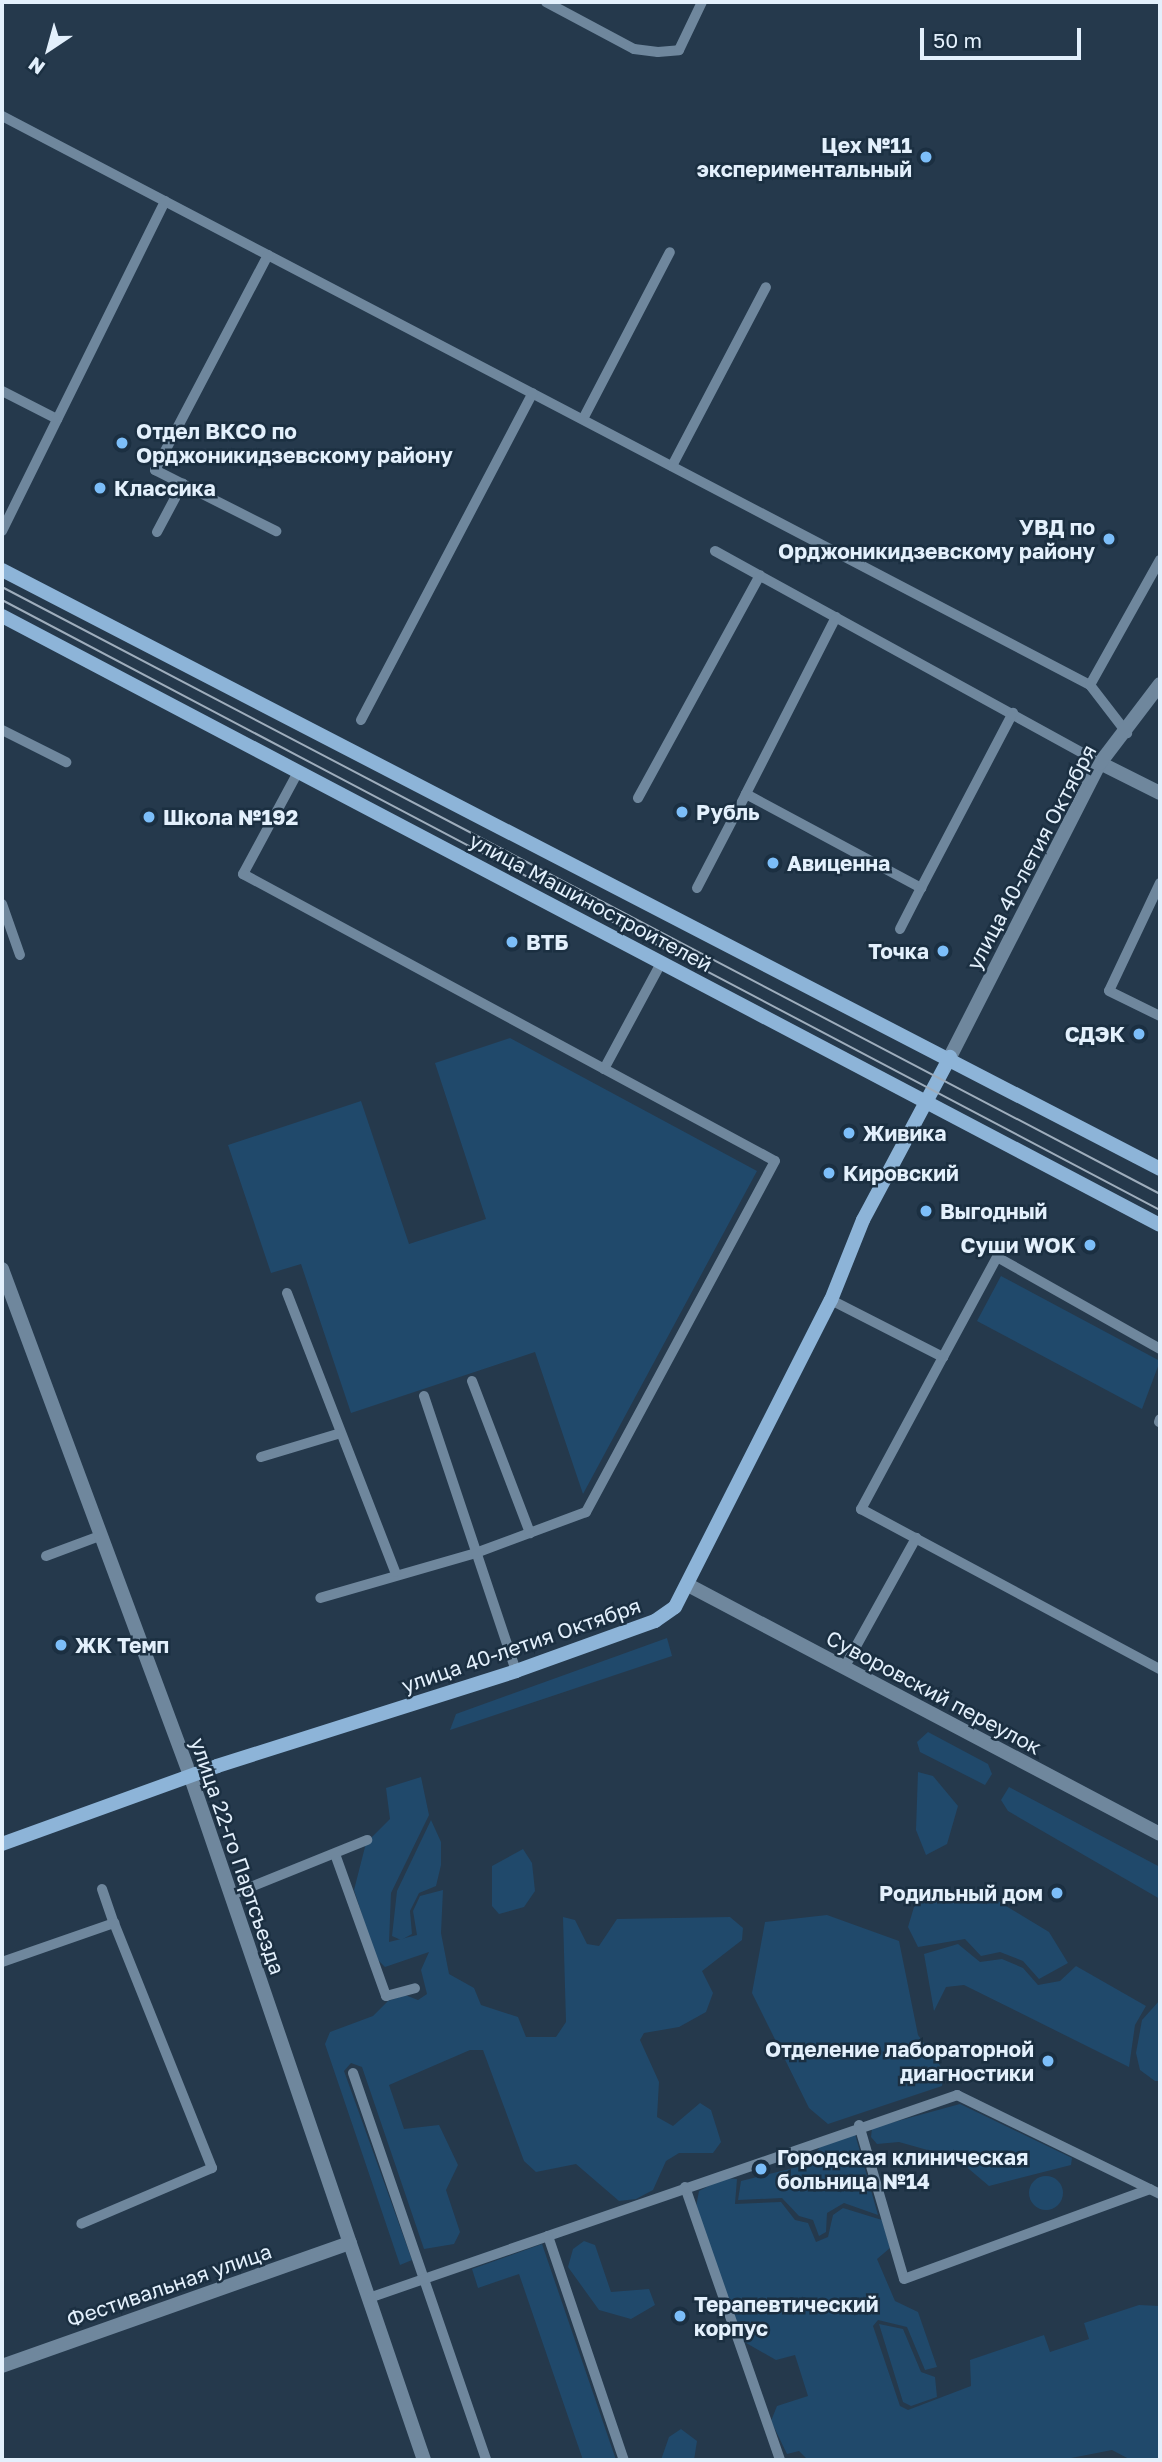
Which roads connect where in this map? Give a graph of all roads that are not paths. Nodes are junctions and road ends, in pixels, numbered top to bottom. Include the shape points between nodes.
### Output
1 (546, 2) edge
2 (702, 2) edge
3 (2, 116) edge
4 (165, 201) junction
5 (670, 252) dead end
6 (268, 255) junction
7 (766, 287) dead end
8 (2, 391) edge
9 (533, 394) junction
10 (57, 419) junction
11 (583, 419) junction
12 (672, 466) junction
13 (183, 484) junction
14 (2, 531) edge
15 (276, 531) dead end
16 (158, 532) dead end
17 (715, 551) dead end
18 (1160, 560) edge
19 (2, 570) edge
20 (760, 575) junction
21 (2, 616) edge
22 (836, 617) junction
23 (1160, 684) edge
24 (1090, 685) junction
25 (1013, 713) junction
26 (361, 720) dead end
27 (2, 730) edge
28 (1126, 733) junction
29 (66, 762) dead end
30 (1100, 763) junction
31 (298, 772) junction
32 (1160, 793) edge
33 (746, 794) junction
34 (638, 799) dead end
35 (1160, 883) edge
36 (697, 888) dead end
37 (921, 888) junction
38 (2, 904) edge
39 (900, 929) dead end
40 (20, 955) dead end
41 (661, 962) junction
42 (1160, 1016) edge
43 (950, 1057) junction
44 (604, 1069) junction
45 (926, 1102) junction
46 (1160, 1169) edge
47 (1160, 1224) edge
48 (2, 1269) edge
49 (287, 1293) dead end
50 (831, 1300) junction
51 (1160, 1349) edge
52 (943, 1357) junction
53 (472, 1381) dead end
54 (424, 1396) dead end
55 (337, 1434) junction
56 (261, 1457) dead end
57 (530, 1533) junction
58 (97, 1537) junction
59 (916, 1538) junction
60 (476, 1553) junction
61 (46, 1556) dead end
62 (395, 1572) junction
63 (690, 1586) junction
64 (320, 1598) dead end
65 (844, 1668) junction
66 (1160, 1669) edge
67 (516, 1671) junction
68 (190, 1775) junction
69 (1160, 1835) edge
70 (367, 1840) dead end
71 (2, 1844) edge
72 (335, 1854) junction
73 (102, 1889) dead end
74 (231, 1895) junction
75 (114, 1923) junction
76 (2, 1962) edge
77 (415, 1988) dead end
78 (353, 2073) dead end
79 (859, 2125) junction
80 (685, 2187) junction
81 (1150, 2189) junction
82 (1160, 2194) edge
83 (81, 2224) dead end
84 (548, 2236) junction
85 (350, 2243) junction
86 (425, 2279) junction
87 (369, 2298) junction
88 (2, 2366) edge
89 (424, 2460) edge
90 (486, 2460) edge
91 (624, 2460) edge
92 (780, 2460) edge

1 - 2 lane via 634,49 658,52 678,50
3 - 4 lane
4 - 6 lane
4 - 10 lane
5 - 11 lane
6 - 9 lane
6 - 13 lane via 155,470
7 - 12 lane
8 - 10 lane
9 - 11 lane
9 - 26 lane
10 - 14 lane
11 - 12 lane
12 - 24 lane
13 - 15 lane
13 - 16 lane
17 - 20 lane
18 - 24 lane
19 - 43 main road, улица Машиностроителей
20 - 22 lane
20 - 34 lane
21 - 31 main road, улица Машиностроителей
22 - 25 lane
22 - 33 lane
23 - 28 street, улица 40-летия Октября
24 - 28 lane
25 - 30 lane
25 - 37 lane
27 - 29 lane
28 - 30 street, улица 40-летия Октября
30 - 32 street
30 - 43 street, улица 40-летия Октября
31 - 41 main road, улица Машиностроителей
31 - 44 lane via 243,874
33 - 36 lane
33 - 37 lane
35 - 42 lane via 1109,992
37 - 39 lane
38 - 40 lane
41 - 44 lane
41 - 45 main road, улица Машиностроителей
43 - 45 main road, улица 40-летия Октября
43 - 46 main road, улица Машиностроителей
44 - 57 lane via 775,1161 586,1512
45 - 47 main road, улица Машиностроителей
45 - 50 main road, улица 40-летия Октября via 863,1220
48 - 58 street, улица 22-го Партсъезда
49 - 55 lane
50 - 52 lane
50 - 63 main road, улица 40-летия Октября
51 - 52 lane via 996,1257
52 - 59 lane via 861,1509
53 - 57 lane
54 - 60 lane
55 - 56 lane
55 - 62 lane
57 - 60 lane
58 - 61 lane
58 - 68 street, улица 22-го Партсъезда
59 - 65 lane
59 - 66 lane
60 - 62 lane
60 - 67 lane
62 - 64 lane
63 - 65 street, Суворовский переулок
63 - 67 main road, улица 40-летия Октября via 655,1621
65 - 69 street, Суворовский переулок
67 - 68 main road, улица 40-летия Октября
68 - 71 main road, улица 40-летия Октября
68 - 74 street, улица 22-го Партсъезда
70 - 72 lane
72 - 74 lane
72 - 77 lane via 386,1996
73 - 75 lane
74 - 85 street, улица 22-го Партсъезда
75 - 76 lane
75 - 83 lane via 212,2168
78 - 86 lane
79 - 80 lane
79 - 81 lane via 957,2095
79 - 81 lane via 904,2278
80 - 84 lane
80 - 92 lane
81 - 82 lane
84 - 86 lane
84 - 91 lane
85 - 87 street, улица 22-го Партсъезда
85 - 88 street, Фестивальная улица
86 - 87 lane
86 - 90 lane
87 - 89 street, улица 22-го Партсъезда

